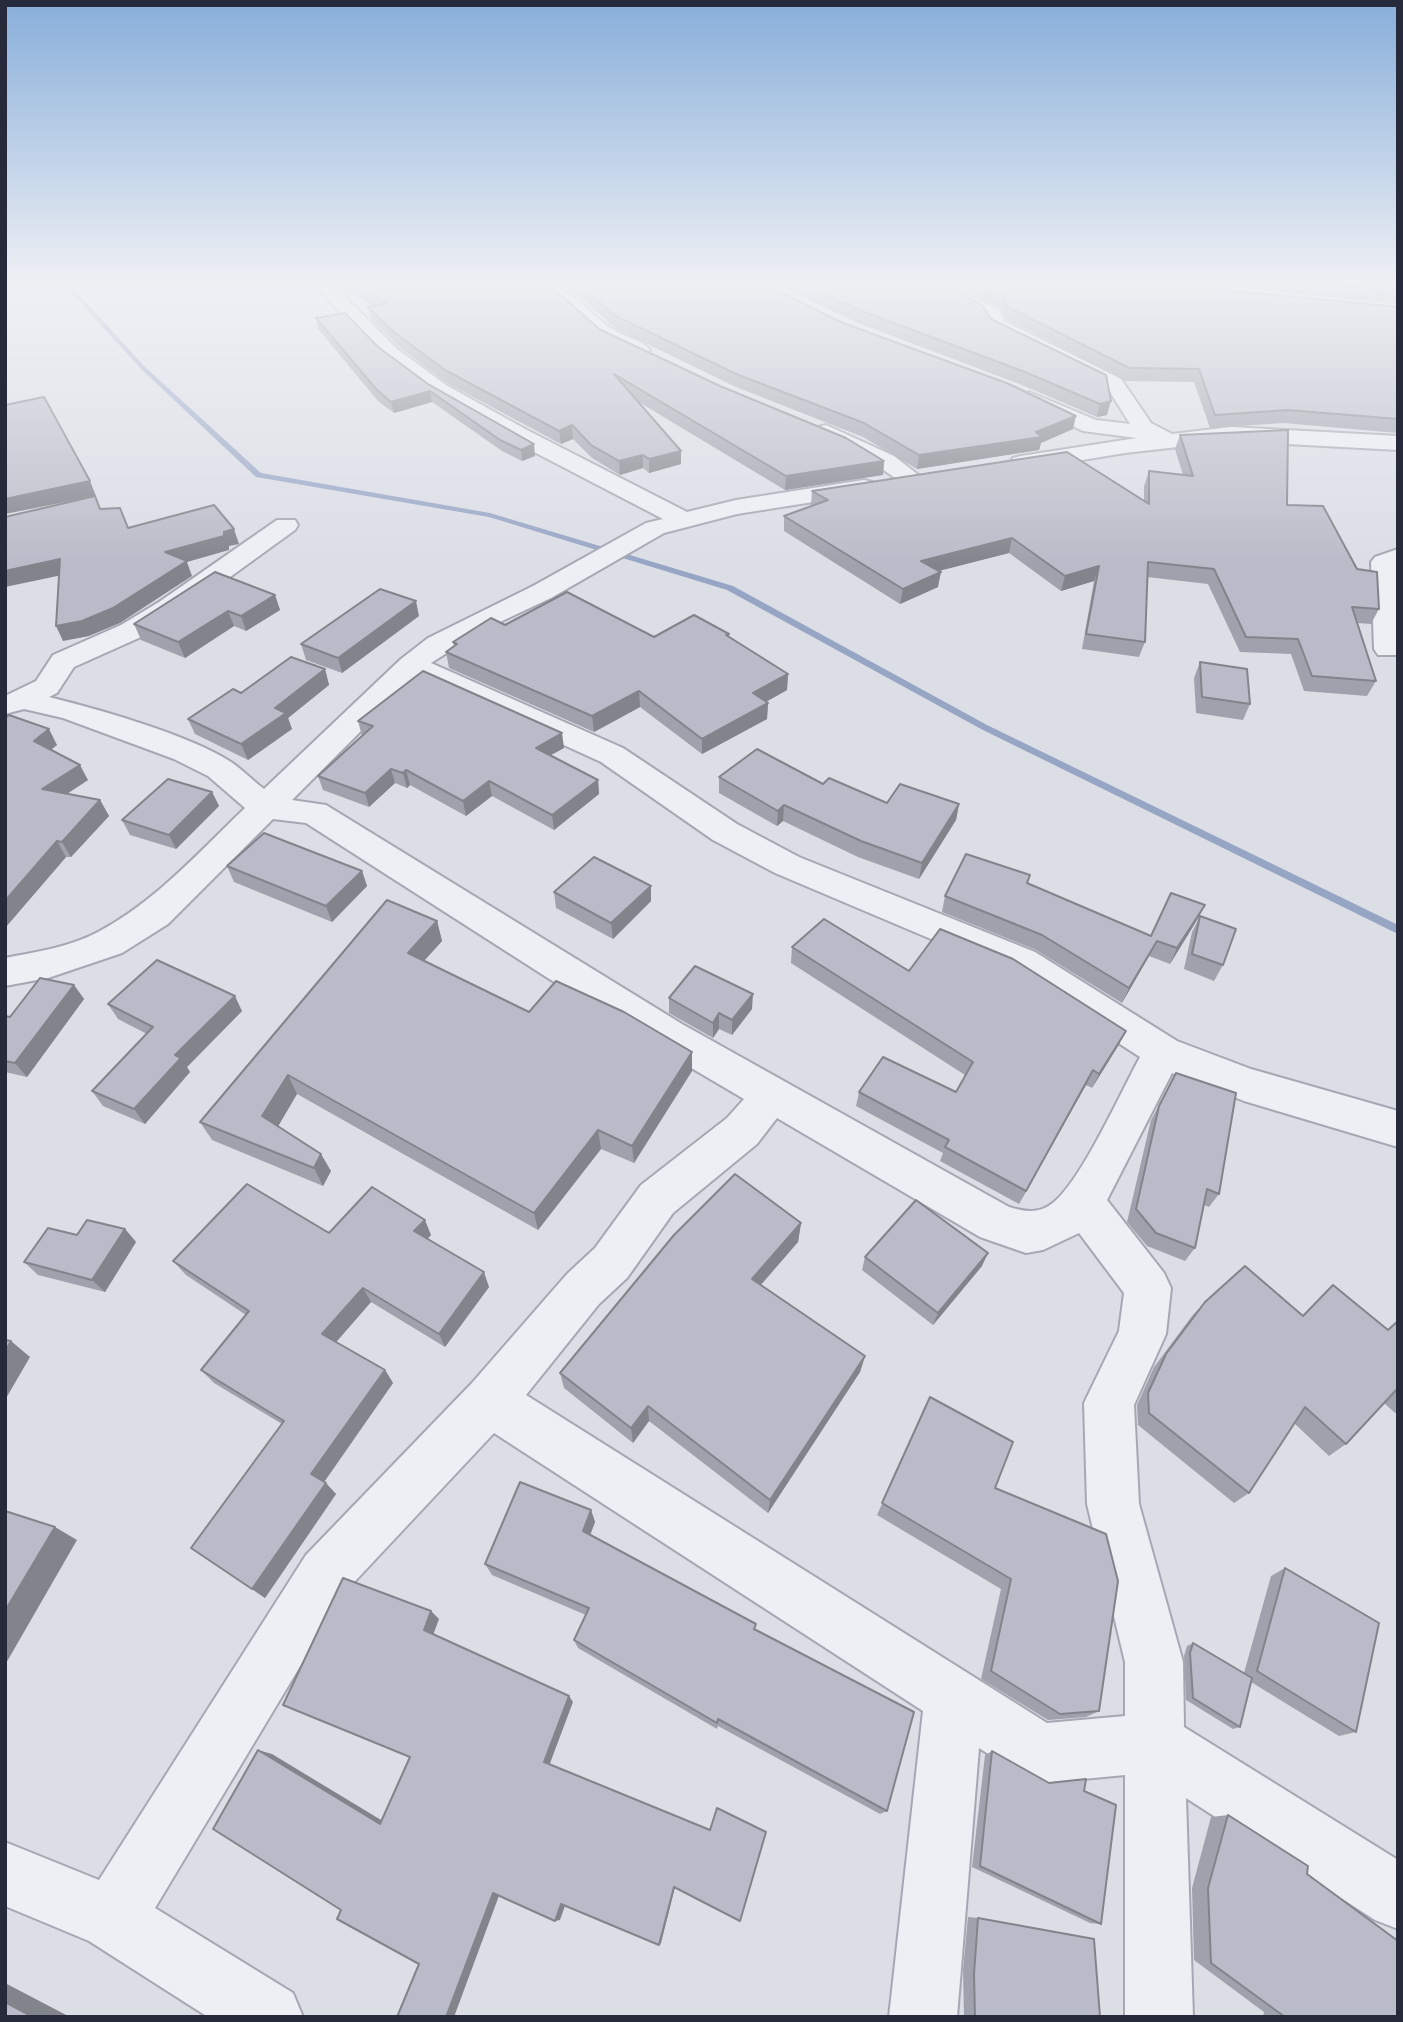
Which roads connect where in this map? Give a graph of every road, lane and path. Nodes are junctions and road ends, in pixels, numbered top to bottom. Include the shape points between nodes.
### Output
1 (423, 377) edge
2 (1102, 377) edge
3 (1014, 391) edge
4 (806, 423) edge
5 (1158, 436) junction
6 (1398, 443) edge
7 (993, 468) edge
8 (682, 519) junction
9 (286, 525) dead end
10 (1398, 557) edge
11 (1388, 649) dead end
12 (411, 665) junction
13 (15, 704) edge
14 (265, 807) junction
15 (5, 972) edge
16 (1163, 1052) junction
17 (772, 1095) junction
18 (1398, 1129) edge
19 (1081, 1201) junction
20 (490, 1401) junction
21 (954, 1696) junction
22 (1154, 1744) junction
23 (5, 1874) edge
24 (1398, 1897) edge
25 (112, 1918) junction
26 (269, 2017) edge
27 (923, 2017) edge
28 (1159, 2017) edge

1 - 8 street via 519,435
2 - 5 street via 1114,383 1137,421
3 - 5 street via 1091,426
4 - 8 street via 926,478
5 - 6 street via 1269,434
5 - 7 street
8 - 12 street via 655,528 542,592 473,624
9 - 13 street via 169,608 131,631 63,661 47,687
10 - 11 street via 1384,562
12 - 14 street
12 - 16 street via 612,755 725,832 787,865 1022,962
13 - 14 street via 73,712 186,752 219,769
14 - 15 street via 155,915 109,943 48,964
14 - 17 street via 314,813 667,1035
16 - 18 street via 1244,1084
16 - 19 street
17 - 19 street via 996,1223 1026,1233 1043,1230 1070,1216
17 - 20 street via 741,1131 657,1199 611,1263 583,1289
19 - 22 street via 1148,1288 1142,1334 1109,1403 1113,1504 1154,1662
20 - 21 street
20 - 25 street via 325,1574
21 - 22 street via 1041,1753
21 - 27 street
22 - 24 street
22 - 28 street
23 - 25 street
25 - 26 street

